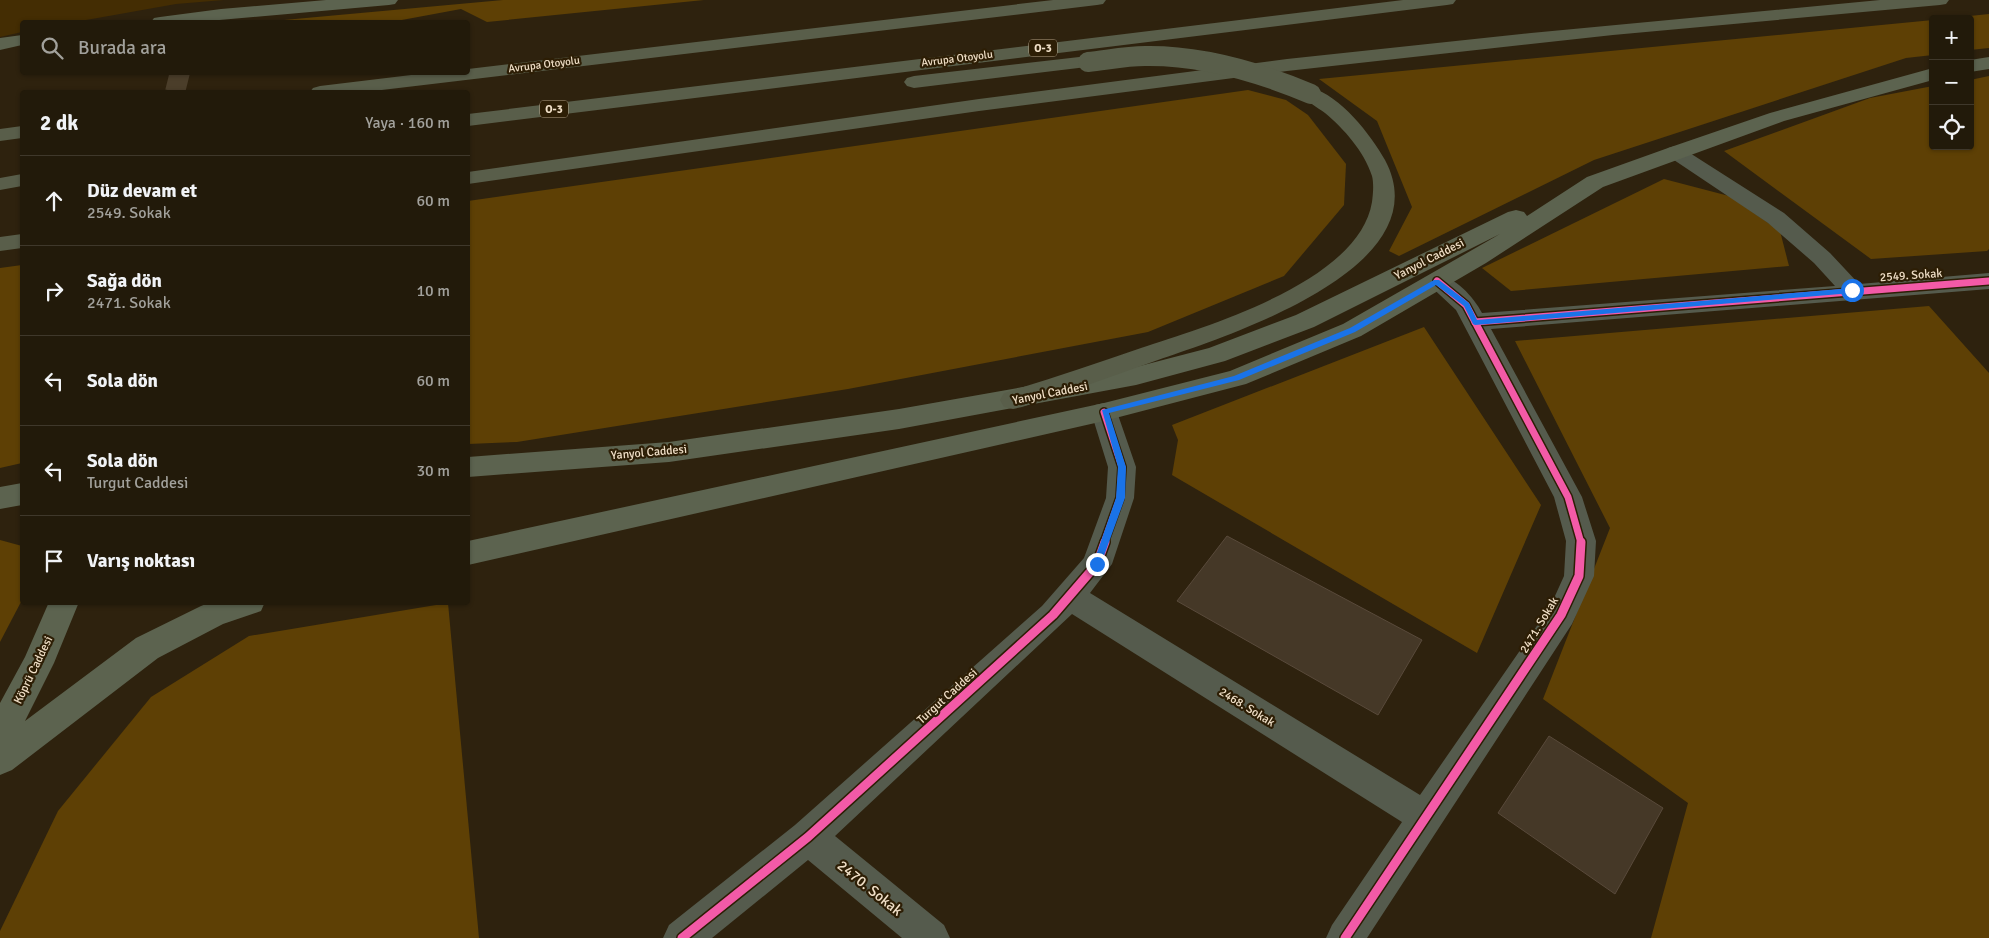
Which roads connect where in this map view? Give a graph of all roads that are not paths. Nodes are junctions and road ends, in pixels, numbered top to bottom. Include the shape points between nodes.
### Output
1 (389, 0) edge
2 (1097, 0) edge
3 (1447, 0) edge
4 (1940, 0) edge
5 (175, 20) edge
6 (1989, 63) edge
7 (1974, 65) edge
8 (470, 74) edge
9 (464, 75) edge
10 (1929, 75) edge
11 (337, 90) edge
12 (640, 97) junction
13 (470, 120) edge
14 (20, 132) edge
15 (0, 135) edge
16 (1675, 152) junction
17 (470, 178) edge
18 (20, 180) edge
19 (1595, 182) junction
20 (0, 184) edge
21 (20, 241) edge
22 (0, 244) edge
23 (1437, 281) junction
24 (1989, 281) edge
25 (1852, 290) junction
26 (1475, 322) junction
27 (1014, 400) junction
28 (1104, 412) junction
29 (470, 467) edge
30 (20, 494) edge
31 (0, 498) edge
32 (470, 553) edge
33 (1069, 596) junction
34 (63, 605) edge
35 (241, 605) edge
36 (0, 736) edge
37 (0, 759) edge
38 (1426, 818) junction
39 (808, 837) junction
40 (682, 938) edge
41 (931, 938) edge
42 (1345, 938) edge

1 - 5 main road
2 - 8 highway, Avrupa Otoyolu
3 - 12 highway, Avrupa Otoyolu / O-3
4 - 17 highway via 1670,23 1285,65
6 - 7 main road
9 - 11 highway, Avrupa Otoyolu
10 - 16 main road via 1777,117
12 - 13 highway, Avrupa Otoyolu / O-3
12 - 27 highway, bridge via 799,94 1142,56 1193,59 1257,73 1310,94 1340,115 1358,133 1383,178 1384,196 1375,229 1349,259 1307,290 1215,332
14 - 15 highway
16 - 19 main road
16 - 25 street via 1776,218 1822,258
18 - 20 highway
19 - 23 main road
19 - 27 main road, Yanyol Caddesi via 1481,233 1305,321 1216,355 1136,376
21 - 22 highway
23 - 26 street, 2471. Sokak via 1466,305
23 - 28 main road via 1352,330 1236,378
24 - 25 street, 2549. Sokak
25 - 26 street, 2549. Sokak
26 - 38 street, 2471. Sokak via 1568,497 1581,541 1578,576 1561,615
27 - 29 main road, Yanyol Caddesi via 668,452
28 - 32 main road
28 - 33 street, Turgut Caddesi via 1122,467 1120,498 1097,564
30 - 31 main road
33 - 38 street, 2468. Sokak
33 - 39 street, Turgut Caddesi
34 - 36 main road, Köprü Caddesi via 38,663
35 - 37 main road via 212,615 147,648
38 - 42 street, 2471. Sokak
39 - 40 street, Turgut Caddesi
39 - 41 street, 2470. Sokak

